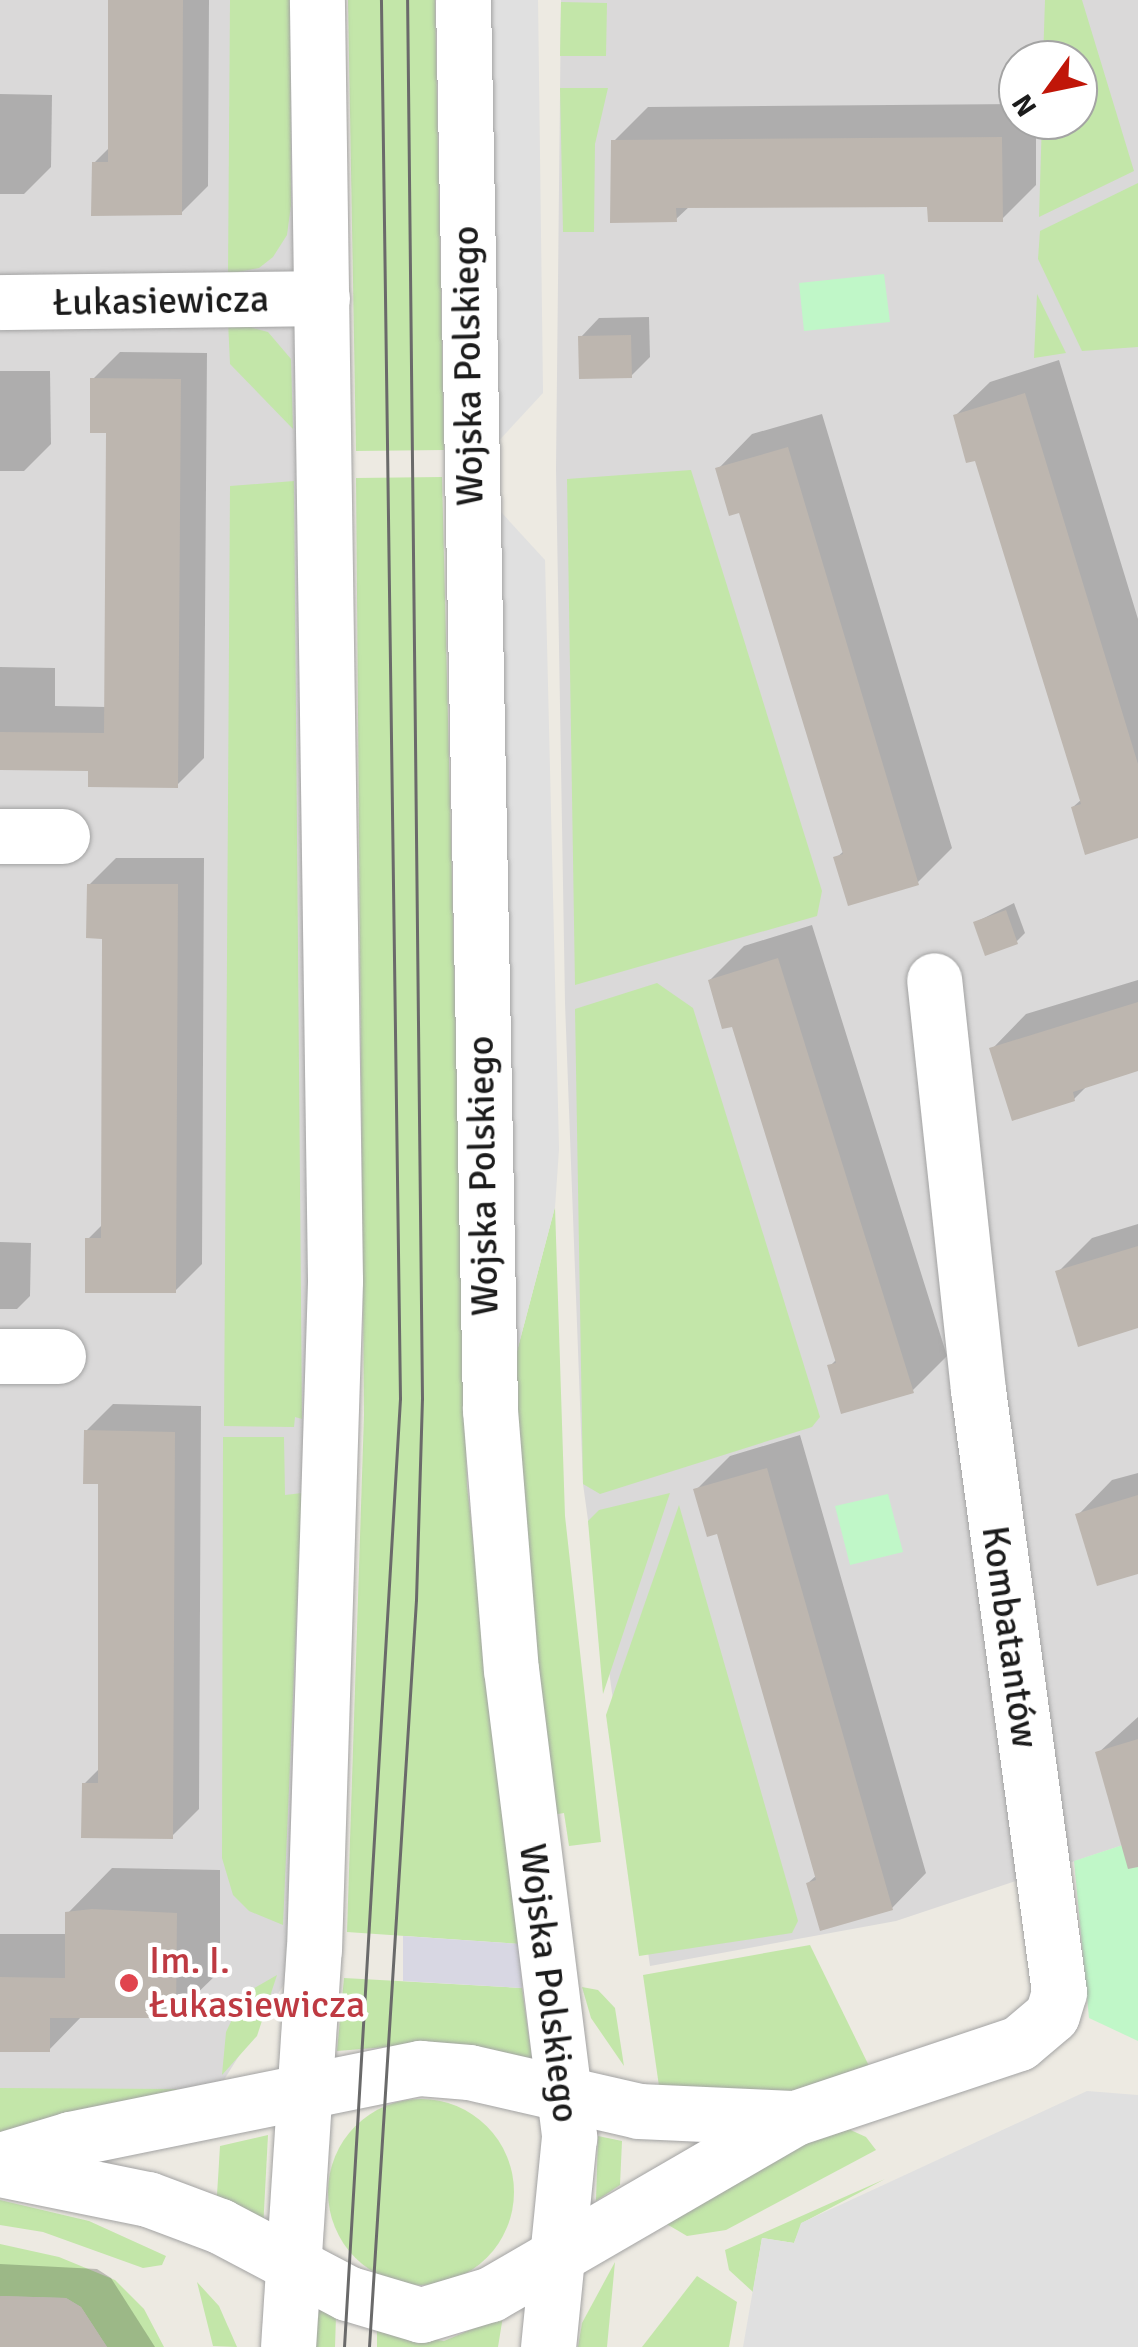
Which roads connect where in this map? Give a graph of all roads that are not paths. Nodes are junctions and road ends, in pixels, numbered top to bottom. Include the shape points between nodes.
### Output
1 (317, 0) edge
2 (462, 0) edge
3 (322, 298) junction
4 (0, 302) edge
5 (0, 836) edge
6 (62, 836) dead end
7 (934, 980) dead end
8 (0, 1356) edge
9 (58, 1356) dead end
10 (305, 2088) junction
11 (566, 2099) junction
12 (795, 2118) junction
13 (0, 2160) edge
14 (0, 2169) edge
15 (560, 2254) junction
16 (294, 2261) junction
17 (288, 2347) edge
18 (548, 2347) edge

1 - 3 street
2 - 11 street, Wojska Polskiego via 490,1410 511,1670
3 - 4 street, Łukasiewicza
3 - 10 street via 335,1280
5 - 6 street
7 - 12 street, Kombatantów via 978,1390 1059,1992 1052,2015 1019,2042
8 - 9 street
10 - 11 street via 420,2068 469,2072
10 - 13 street
10 - 16 street
11 - 12 street, Kombatantów via 708,2118
11 - 15 street, Wojska Polskiego
12 - 15 street, Kombatantów
14 - 16 street via 148,2199
15 - 16 street via 491,2294 422,2315 347,2293
15 - 18 street, Wojska Polskiego
16 - 17 street

